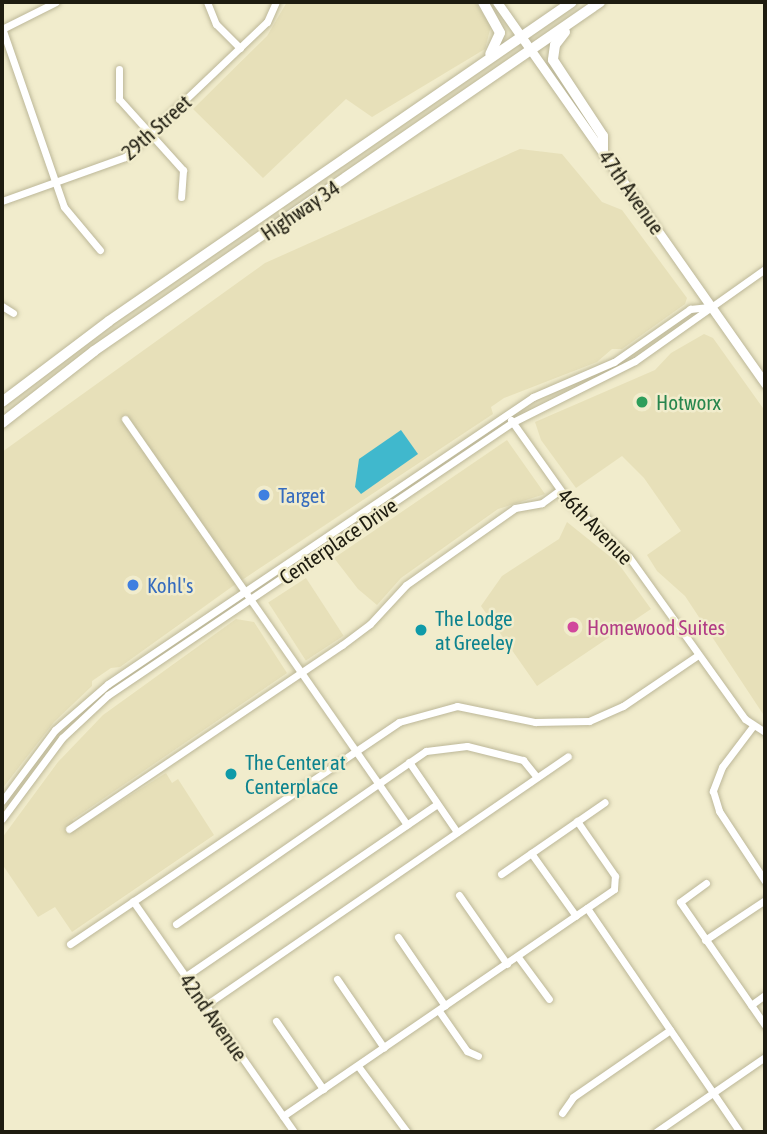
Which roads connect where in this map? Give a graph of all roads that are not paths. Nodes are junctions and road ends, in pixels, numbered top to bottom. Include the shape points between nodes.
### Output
1 (56, 2) edge
2 (207, 2) edge
3 (276, 2) edge
4 (483, 2) edge
5 (497, 2) edge
6 (572, 2) edge
7 (602, 2) edge
8 (2, 28) edge
9 (522, 37) junction
10 (240, 48) junction
11 (531, 51) junction
12 (119, 69) dead end
13 (446, 90) junction
14 (151, 135) junction
15 (603, 150) junction
16 (56, 185) junction
17 (181, 197) dead end
18 (2, 201) edge
19 (100, 250) dead end
20 (765, 269) edge
21 (2, 306) edge
22 (710, 307) junction
23 (13, 313) dead end
24 (765, 384) edge
25 (2, 402) edge
26 (507, 414) junction
27 (125, 419) dead end
28 (513, 422) junction
29 (2, 423) edge
30 (560, 490) junction
31 (245, 592) junction
32 (251, 600) junction
33 (698, 655) junction
34 (301, 673) junction
35 (753, 726) junction
36 (765, 732) edge
37 (355, 751) junction
38 (568, 756) dead end
39 (409, 762) junction
40 (537, 777) junction
41 (378, 783) junction
42 (2, 801) edge
43 (605, 802) dead end
44 (437, 804) junction
45 (2, 819) edge
46 (577, 821) junction
47 (407, 825) junction
48 (69, 829) dead end
49 (457, 832) junction
50 (531, 853) junction
51 (501, 874) dead end
52 (765, 881) edge
53 (706, 883) dead end
54 (459, 895) dead end
55 (765, 900) edge
56 (133, 901) junction
57 (587, 908) junction
58 (576, 916) junction
59 (176, 924) dead end
60 (398, 937) dead end
61 (705, 940) junction
62 (70, 944) dead end
63 (518, 957) junction
64 (507, 964) junction
65 (186, 976) junction
66 (337, 979) dead end
67 (765, 995) edge
68 (549, 999) dead end
69 (206, 1005) junction
70 (751, 1005) junction
71 (442, 1008) junction
72 (276, 1021) dead end
73 (765, 1025) edge
74 (670, 1030) junction
75 (384, 1048) junction
76 (478, 1056) dead end
77 (765, 1057) edge
78 (358, 1066) junction
79 (323, 1089) junction
80 (715, 1093) junction
81 (562, 1113) dead end
82 (283, 1116) junction
83 (294, 1132) edge
84 (407, 1132) edge
85 (656, 1132) edge
86 (740, 1132) edge

1 - 8 street
2 - 10 street via 216,24
3 - 10 street, 29th Street via 268,22
4 - 13 highway via 499,26 499,43
5 - 9 main road, 47th Avenue
6 - 9 highway, Highway 34
7 - 11 highway, Highway 34
7 - 15 highway via 559,38 552,52 555,65 603,136
8 - 16 street
9 - 11 main road, 47th Avenue
9 - 13 highway, Highway 34
10 - 14 street, 29th Street
11 - 15 main road, 47th Avenue
11 - 29 highway, Highway 34 via 94,351
12 - 14 street via 119,99
13 - 25 highway, Highway 34 via 109,321
14 - 16 street, 29th Street via 114,164
14 - 17 street via 183,170
15 - 22 main road, 47th Avenue
16 - 18 street, 29th Street
16 - 19 street via 64,207
20 - 22 street, Centerplace Drive
21 - 23 street
22 - 24 main road, 47th Avenue
22 - 26 street, Centerplace Drive via 691,309 614,362 533,397
22 - 28 street, Centerplace Drive via 635,362
26 - 28 street, 46th Avenue
26 - 31 street, Centerplace Drive
27 - 31 street
28 - 30 street, 46th Avenue
28 - 32 street, Centerplace Drive
30 - 33 street, 46th Avenue via 629,557
30 - 34 street via 542,503 515,508 412,580 370,624
31 - 32 street
31 - 42 street, Centerplace Drive via 85,700 55,730
32 - 34 street
32 - 45 street, Centerplace Drive via 90,709
33 - 35 street, 46th Avenue
33 - 37 street via 623,706 589,721 555,724 476,708 437,708 399,722
34 - 37 street
34 - 48 street
35 - 36 street
35 - 52 street via 722,767 713,791 719,811
37 - 41 street
37 - 56 street
38 - 40 street
39 - 40 street via 441,747 467,746 523,760
39 - 41 street
39 - 44 street
40 - 49 street
41 - 47 street
41 - 59 street
43 - 46 street
44 - 47 street
44 - 49 street
46 - 50 street
46 - 57 street via 615,876 614,889
47 - 65 street
49 - 69 street
50 - 51 street
50 - 58 street
53 - 61 street via 680,902
54 - 64 street
55 - 61 street
56 - 62 street
56 - 65 street, 42nd Avenue
57 - 58 street
57 - 74 street
58 - 63 street
60 - 71 street
61 - 70 street
63 - 64 street
63 - 68 street
64 - 71 street
65 - 69 street, 42nd Avenue
66 - 75 street
67 - 70 street
69 - 82 street, 42nd Avenue
70 - 73 street
71 - 75 street
71 - 76 street via 467,1051
72 - 79 street
74 - 80 street
74 - 81 street via 573,1097
75 - 78 street
77 - 80 street
78 - 79 street
78 - 84 street
79 - 82 street
80 - 85 street
80 - 86 street
82 - 83 street, 42nd Avenue

